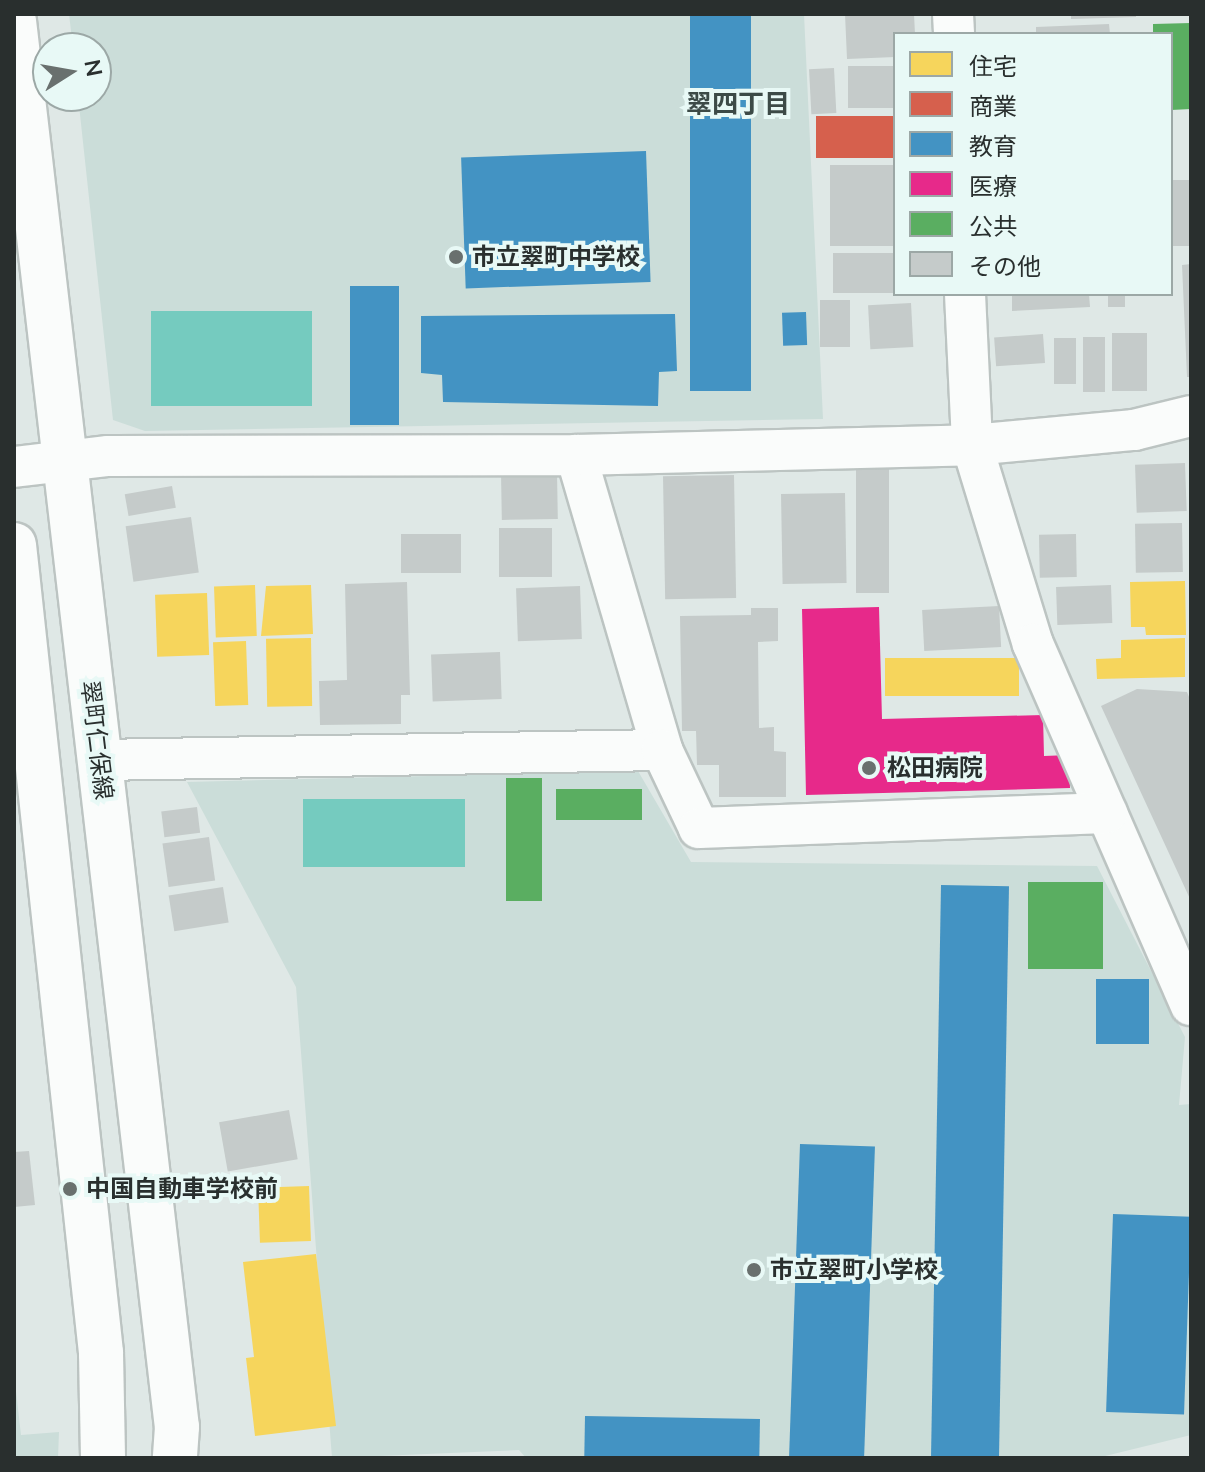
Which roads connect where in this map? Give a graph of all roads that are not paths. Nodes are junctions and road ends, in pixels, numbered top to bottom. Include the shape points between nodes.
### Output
1 (14, 21) edge
2 (965, 296) edge
3 (1191, 416) edge
4 (972, 445) junction
5 (576, 455) junction
6 (63, 461) junction
7 (14, 467) edge
8 (14, 545) edge
9 (662, 750) junction
10 (100, 760) junction
11 (1107, 813) junction
12 (1191, 1005) edge
13 (103, 1458) edge
14 (175, 1458) edge

1 - 6 main road, 翠町仁保線
2 - 4 street
3 - 4 street via 1134,430
4 - 5 street
4 - 11 street via 1033,644
5 - 6 street via 108,456
5 - 9 street
6 - 7 street
6 - 10 main road, 翠町仁保線
8 - 13 main road via 101,1353
9 - 10 street
9 - 11 street via 699,828
10 - 14 main road, 翠町仁保線 via 177,1427
11 - 12 street

